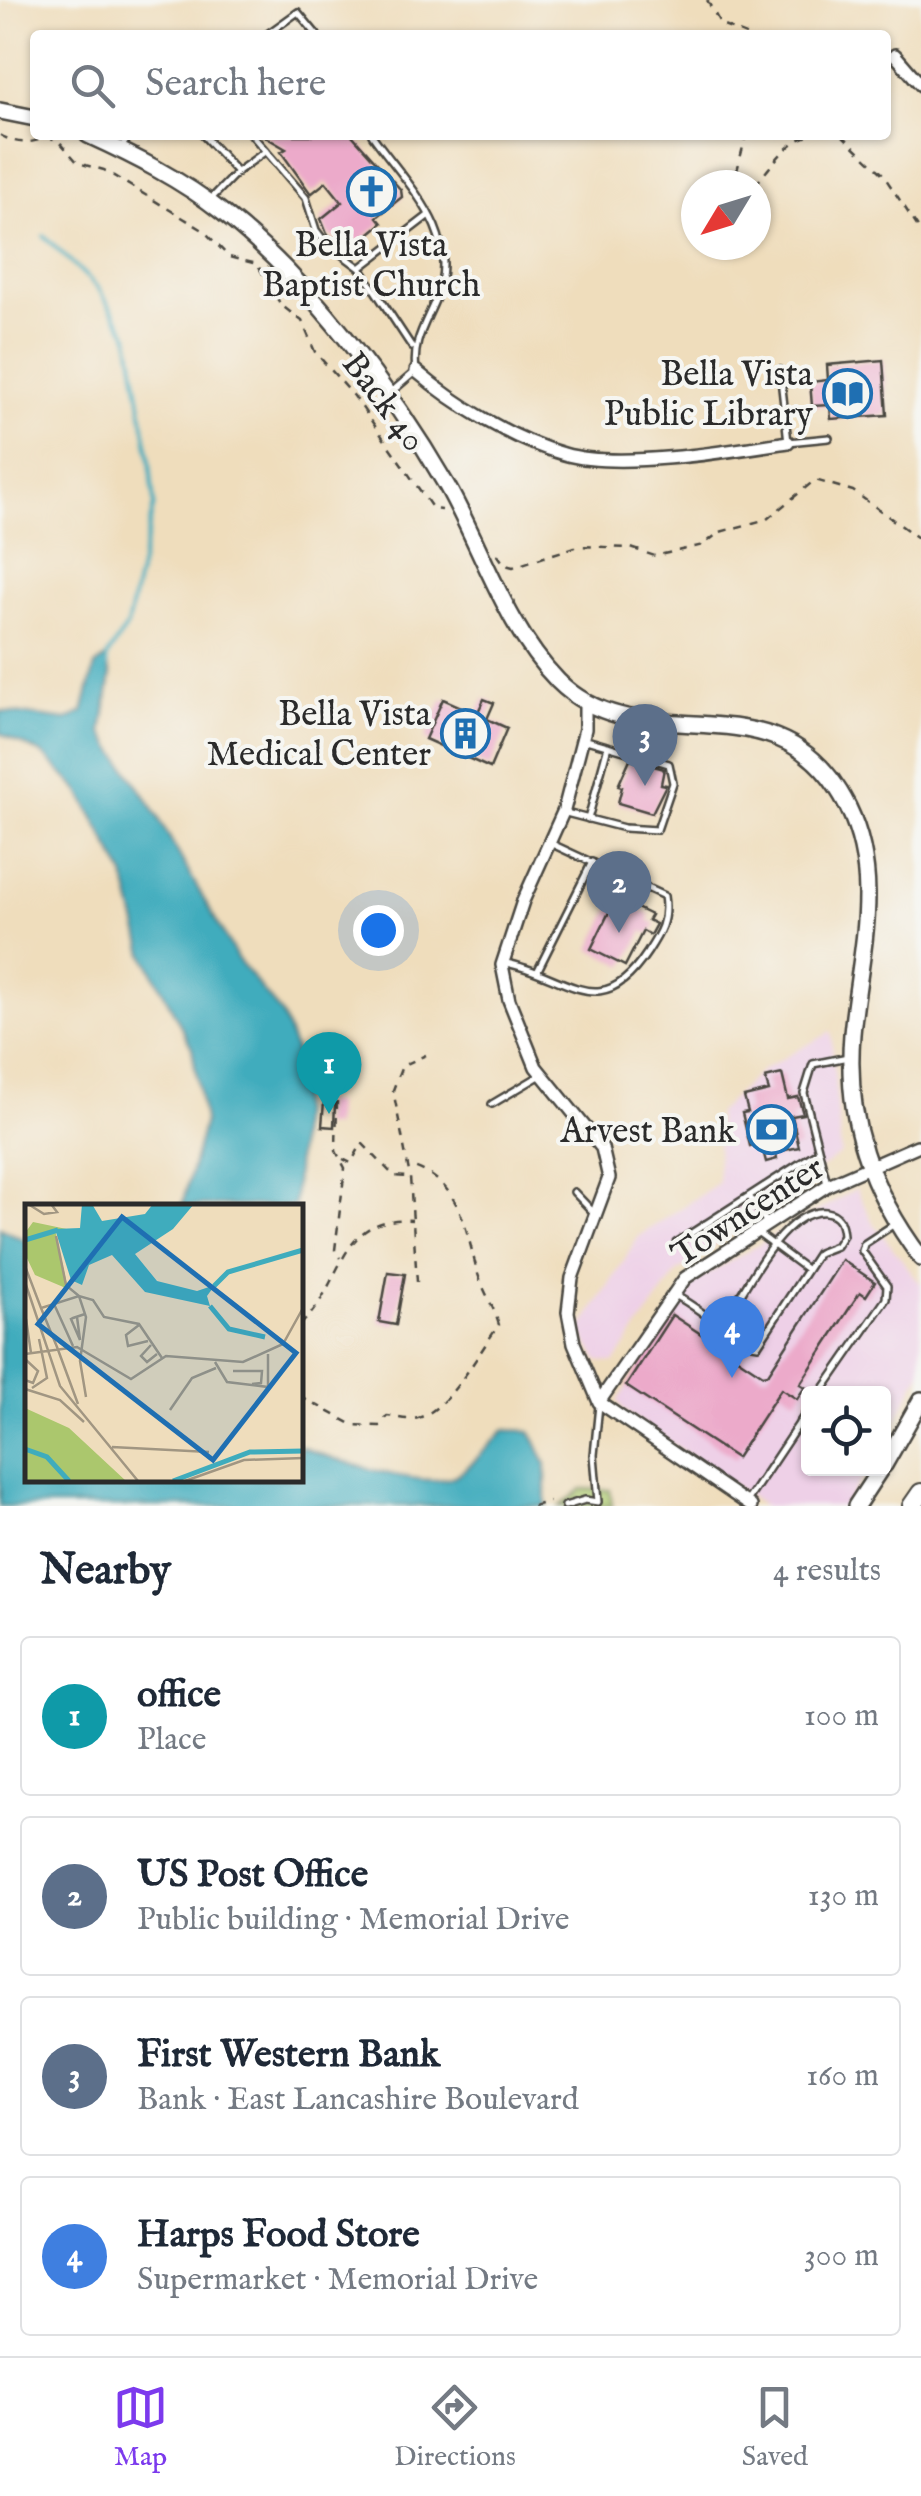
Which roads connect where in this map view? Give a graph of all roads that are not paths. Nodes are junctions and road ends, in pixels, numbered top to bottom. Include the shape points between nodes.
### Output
1 (273, 30) edge
2 (313, 30) edge
3 (896, 55) dead end
4 (921, 85) edge
5 (0, 111) edge
6 (30, 117) edge
7 (98, 140) edge
8 (126, 140) edge
9 (208, 140) edge
10 (256, 140) edge
11 (376, 140) edge
12 (119, 150) junction
13 (266, 151) junction
14 (237, 172) junction
15 (208, 202) junction
16 (429, 215) junction
17 (360, 268) junction
18 (412, 348) junction
19 (780, 370) dead end
20 (416, 371) junction
21 (387, 396) junction
22 (829, 438) dead end
23 (788, 442) junction
24 (585, 703) junction
25 (583, 739) junction
26 (608, 746) junction
27 (563, 812) junction
28 (588, 818) junction
29 (549, 842) junction
30 (592, 862) junction
31 (503, 962) junction
32 (538, 970) junction
33 (852, 1056) junction
34 (542, 1075) junction
35 (492, 1104) dead end
36 (919, 1144) edge
37 (818, 1151) junction
38 (868, 1170) junction
39 (828, 1186) junction
40 (574, 1192) dead end
41 (749, 1196) junction
42 (598, 1216) junction
43 (767, 1222) junction
44 (896, 1223) junction
45 (754, 1231) junction
46 (676, 1243) dead end
47 (774, 1245) junction
48 (921, 1258) edge
49 (806, 1269) junction
50 (671, 1294) junction
51 (723, 1325) junction
52 (826, 1386) edge
53 (921, 1400) edge
54 (599, 1402) junction
55 (800, 1423) edge
56 (891, 1447) edge
57 (873, 1476) edge
58 (921, 1493) edge
59 (598, 1504) edge
60 (748, 1504) edge
61 (565, 1506) edge
62 (856, 1506) edge
63 (912, 1506) edge

1 - 2 lane via 298,12
3 - 4 street
5 - 6 main road
7 - 12 main road
8 - 12 lane
9 - 14 lane
10 - 13 lane
11 - 16 lane
12 - 15 main road
13 - 14 lane
13 - 17 lane via 306,198 325,242
14 - 15 lane
15 - 21 main road via 266,249
16 - 17 lane
16 - 18 lane via 445,253 445,274
17 - 18 lane
18 - 20 lane
19 - 23 lane
20 - 21 lane
20 - 23 street via 479,413 568,456 700,456
21 - 24 main road via 448,488 538,658
22 - 23 lane
24 - 25 street
24 - 33 main road via 620,716 764,732 828,775 860,833 868,867
25 - 26 lane
25 - 27 street
26 - 28 lane
26 - 28 lane via 669,764 673,783 663,822 656,830 640,830
27 - 28 lane
27 - 29 street
29 - 30 lane
29 - 31 street
30 - 32 lane
30 - 32 lane via 664,896 663,928 630,979 614,988 591,992
31 - 32 lane
31 - 34 street via 509,1000
33 - 37 lane via 813,1064 808,1074 804,1093
33 - 38 main road via 854,1118
34 - 35 lane
34 - 42 street via 602,1148 608,1178
36 - 38 street, Towncenter
37 - 39 lane
37 - 41 lane
38 - 39 street, Towncenter
38 - 44 main road
39 - 43 street, Towncenter
40 - 42 lane
41 - 43 lane
41 - 46 lane
42 - 54 street via 572,1278 568,1312
43 - 45 street, Towncenter
44 - 48 main road
44 - 52 lane via 864,1244 862,1252 887,1286 886,1299
45 - 47 lane
45 - 50 street, Towncenter via 702,1264
47 - 49 lane
47 - 49 lane via 804,1218 834,1214 843,1235
47 - 51 lane
49 - 51 lane via 758,1345
50 - 51 lane
50 - 54 street, Towncenter
53 - 56 main road
54 - 59 lane
54 - 60 street
55 - 60 lane
57 - 62 main road
58 - 63 main road
59 - 61 lane

